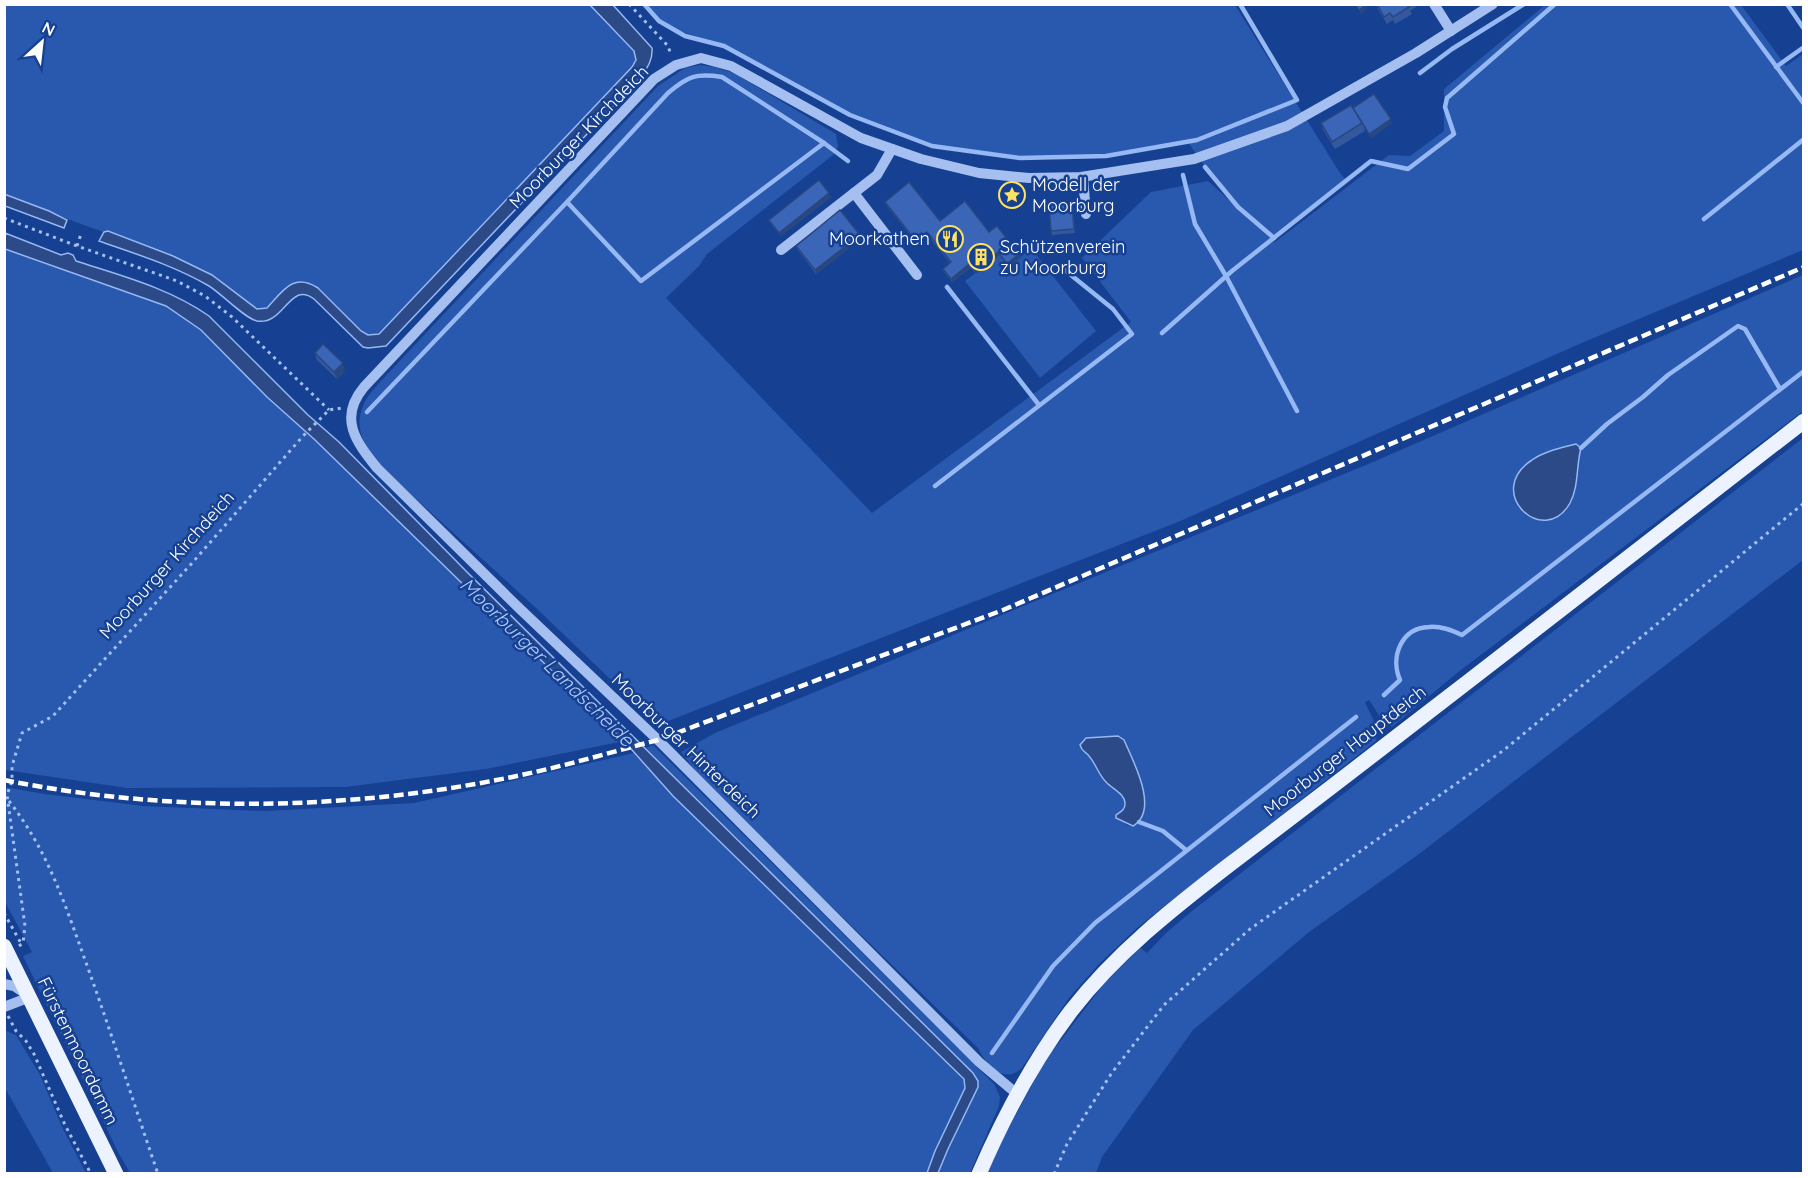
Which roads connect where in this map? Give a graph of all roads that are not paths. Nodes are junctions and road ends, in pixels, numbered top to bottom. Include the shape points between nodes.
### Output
1 (1434, 4) edge
2 (1493, 4) edge
3 (1451, 31) junction
4 (891, 148) junction
5 (1083, 177) junction
6 (855, 193) junction
7 (1086, 214) dead end
8 (781, 250) dead end
9 (917, 275) dead end
10 (351, 410) joint
11 (1803, 421) edge
12 (6, 949) edge
13 (4, 984) edge
14 (30, 997) junction
15 (4, 1008) edge
16 (1017, 1094) junction
17 (116, 1173) edge
18 (980, 1173) edge

1 - 3 street
2 - 3 street, Moorburger Kirchdeich
3 - 5 street, Moorburger Kirchdeich via 1287,126 1194,159
4 - 5 street, Moorburger Kirchdeich via 979,173 1029,178
4 - 6 street via 877,176
4 - 10 street, Moorburger Kirchdeich via 861,138 731,66 701,58 676,65 654,79 364,387
5 - 7 street
6 - 8 street
6 - 9 street
10 - 16 street, Moorburger Hinterdeich via 355,436 377,468 657,740 979,1062
11 - 16 main road, Moorburger Hauptdeich via 1153,924 1072,1010
12 - 14 main road, Fürstenmoordamm
13 - 14 street
14 - 15 street
14 - 17 main road, Fürstenmoordamm
16 - 18 main road, Moorburger Hauptdeich

